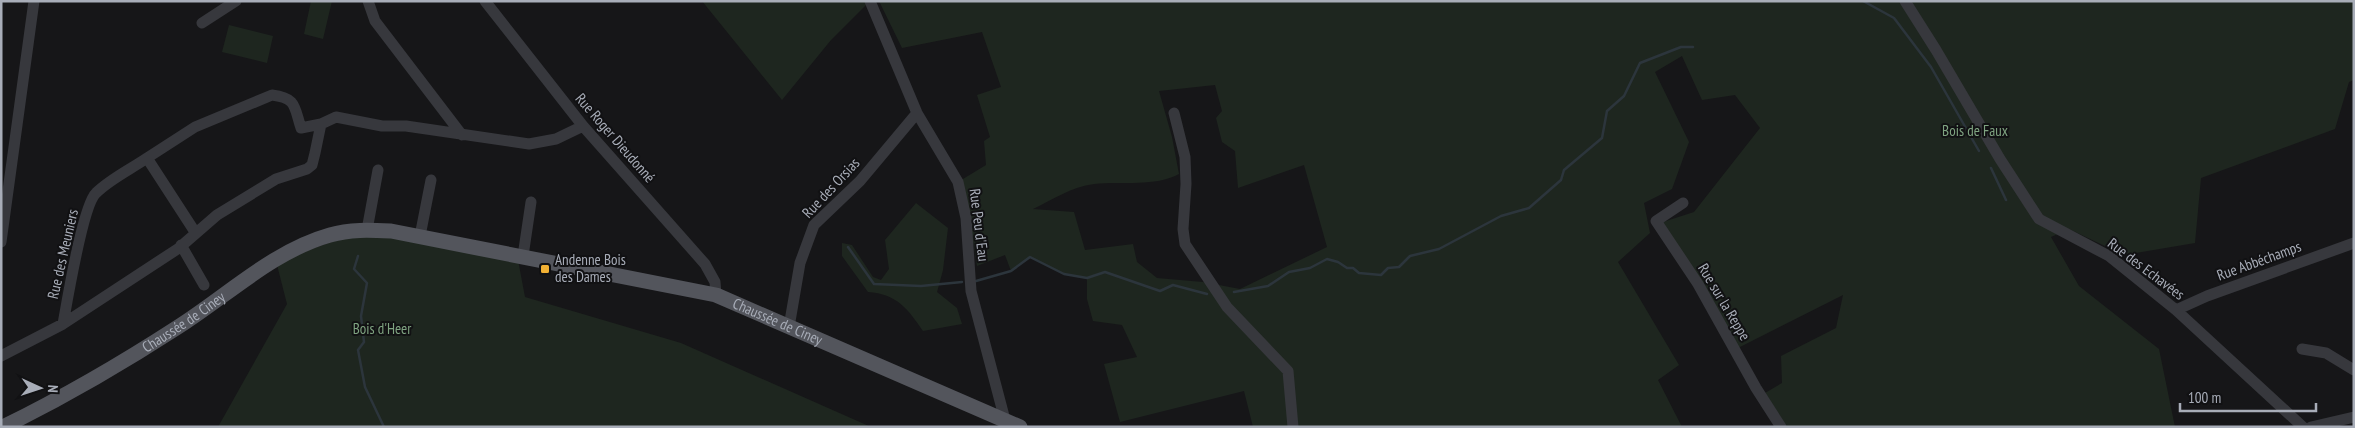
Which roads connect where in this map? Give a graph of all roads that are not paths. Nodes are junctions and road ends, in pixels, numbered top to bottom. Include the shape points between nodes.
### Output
1 (34, 1) edge
2 (236, 1) edge
3 (368, 1) edge
4 (485, 1) edge
5 (870, 1) edge
6 (1906, 1) edge
7 (202, 23) dead end
8 (1174, 113) dead end
9 (917, 114) junction
10 (321, 124) junction
11 (583, 126) junction
12 (462, 135) junction
13 (147, 158) junction
14 (378, 170) dead end
15 (431, 180) dead end
16 (531, 202) dead end
17 (1682, 203) dead end
18 (367, 230) junction
19 (195, 232) junction
20 (420, 236) junction
21 (1, 242) edge
22 (2354, 242) edge
23 (181, 245) junction
24 (523, 256) junction
25 (204, 285) dead end
26 (716, 295) junction
27 (2176, 310) junction
28 (64, 324) junction
29 (789, 327) junction
30 (2302, 350) dead end
31 (1, 356) edge
32 (2354, 370) edge
33 (2354, 417) edge
34 (1005, 420) junction
35 (3, 427) edge
36 (1020, 427) edge
37 (1293, 427) edge
38 (1781, 427) edge
39 (2303, 427) edge
40 (2311, 427) edge

1 - 21 street
2 - 7 street
3 - 12 street via 375,21
4 - 11 street, Rue Roger Dieudonné
5 - 9 street, Rue Peu d'Eau
6 - 27 street, Rue des Echavées via 2039,219 2109,256
8 - 37 street via 1185,157 1185,244 1227,306 1288,371
9 - 29 street, Rue des Orsias via 860,181 814,225 800,263
9 - 34 street, Rue Peu d'Eau via 958,182 966,218 971,291
10 - 12 street via 336,117
10 - 13 street, Rue des Meuniers via 301,128 294,103 285,96 272,94 194,127
10 - 19 street via 314,159 308,169 276,179
11 - 12 street via 556,139 529,144
11 - 26 street, Rue Roger Dieudonné via 705,264 715,282
13 - 19 street
13 - 28 street, Rue des Meuniers via 94,194 71,280
14 - 18 street
15 - 20 street
16 - 24 street
17 - 38 street, Rue sur la Reppe via 1656,221 1698,284
18 - 20 main road, Chaussée de Ciney
18 - 35 main road, Chaussée de Ciney via 332,234 306,243 102,375
19 - 23 street
20 - 24 main road, Chaussée de Ciney
22 - 27 street, Rue Abbéchamps
23 - 25 street
23 - 28 street
24 - 26 main road, Chaussée de Ciney
26 - 29 main road, Chaussée de Ciney
27 - 39 street, Rue des Echavées
28 - 31 street
29 - 34 main road, Chaussée de Ciney
30 - 32 street via 2326,353
33 - 40 street
34 - 36 main road, Chaussée de Ciney

